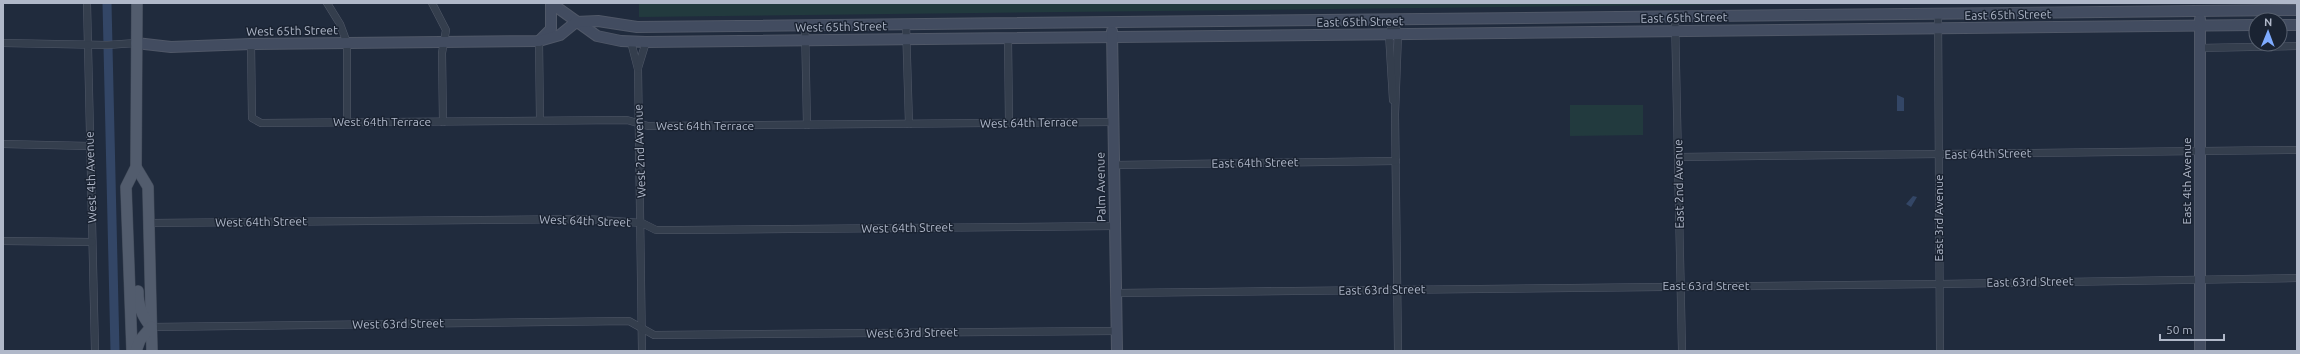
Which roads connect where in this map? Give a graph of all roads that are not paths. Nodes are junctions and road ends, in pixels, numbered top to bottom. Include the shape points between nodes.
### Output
1 (87, 3) edge
2 (137, 3) edge
3 (327, 3) edge
4 (432, 3) edge
5 (551, 3) edge
6 (2297, 10) edge
7 (2200, 11) junction
8 (1938, 14) junction
9 (1675, 17) junction
10 (1394, 20) junction
11 (576, 22) junction
12 (1112, 22) junction
13 (906, 24) junction
14 (805, 25) junction
15 (2248, 25) edge
16 (2200, 26) junction
17 (1938, 28) junction
18 (1676, 31) junction
19 (1394, 34) junction
20 (1112, 37) junction
21 (1008, 38) junction
22 (906, 39) junction
23 (805, 40) junction
24 (539, 41) junction
25 (444, 42) junction
26 (631, 42) junction
27 (646, 42) junction
28 (3, 43) edge
29 (136, 43) junction
30 (347, 43) junction
31 (87, 44) junction
32 (251, 44) junction
33 (2297, 46) edge
34 (2200, 48) junction
35 (638, 69) junction
36 (540, 120) junction
37 (347, 122) junction
38 (443, 122) junction
39 (638, 122) junction
40 (1113, 122) junction
41 (1009, 123) junction
42 (909, 124) junction
43 (807, 125) junction
44 (3, 144) edge
45 (90, 146) junction
46 (2297, 150) edge
47 (2200, 151) junction
48 (1939, 154) junction
49 (1678, 157) junction
50 (1396, 161) junction
51 (1114, 165) junction
52 (136, 167) junction
53 (150, 222) junction
54 (642, 222) junction
55 (1115, 226) junction
56 (3, 241) edge
57 (92, 242) junction
58 (130, 262) junction
59 (2199, 278) junction
60 (2297, 278) edge
61 (1939, 284) junction
62 (1680, 286) junction
63 (1398, 290) junction
64 (1116, 293) junction
65 (151, 327) junction
66 (643, 329) junction
67 (1116, 331) junction
68 (95, 351) edge
69 (132, 351) edge
70 (136, 351) edge
71 (152, 351) edge
72 (642, 351) edge
73 (1117, 351) edge
74 (1398, 351) edge
75 (1682, 351) edge
76 (1940, 351) edge
77 (2200, 351) edge

1 - 31 street, West 4th Avenue
2 - 29 main road
3 - 30 street via 340,24
4 - 25 street via 446,30
5 - 11 main road
5 - 24 main road via 551,29
6 - 7 main road, East 65th Street
7 - 8 main road, East 65th Street
7 - 16 main road, East 4th Avenue
8 - 9 main road, East 65th Street
8 - 17 street, East 3rd Avenue
9 - 10 main road, East 65th Street
9 - 18 street, East 2nd Avenue
10 - 12 main road, East 65th Street
10 - 19 street
11 - 14 main road, West 65th Street via 598,21 631,27
11 - 24 main road, West 65th Street via 560,35
11 - 26 main road, West 65th Street via 597,36
12 - 13 main road, West 65th Street
12 - 20 main road, Palm Avenue
13 - 14 main road, West 65th Street
13 - 22 street
14 - 23 street
15 - 16 main road, East 65th Street
16 - 17 main road, East 65th Street
16 - 34 main road, East 4th Avenue
17 - 18 main road, East 65th Street
17 - 48 street, East 3rd Avenue
18 - 19 main road, East 65th Street
18 - 49 street, East 2nd Avenue
19 - 20 main road, East 65th Street
19 - 50 street
20 - 21 main road, West 65th Street
20 - 40 main road, Palm Avenue
21 - 22 main road, West 65th Street
21 - 41 street
22 - 23 main road, West 65th Street
22 - 42 street
23 - 27 main road, West 65th Street
23 - 43 street
24 - 25 main road, West 65th Street
24 - 36 street
25 - 30 main road, West 65th Street
25 - 38 street
26 - 27 main road, West 65th Street
26 - 35 street, West 2nd Avenue
27 - 35 street, West 2nd Avenue
28 - 31 street, West 65th Street
29 - 31 street, West 65th Street
29 - 32 main road, West 65th Street via 171,47
29 - 52 main road
30 - 32 main road, West 65th Street
30 - 37 street
31 - 45 street, West 4th Avenue
32 - 37 street, West 64th Terrace via 252,118 260,123
33 - 34 street
34 - 47 main road, East 4th Avenue
35 - 39 street, West 2nd Avenue
36 - 38 street, West 64th Terrace
36 - 39 street, West 64th Terrace
37 - 38 street, West 64th Terrace
39 - 43 street, West 64th Terrace via 648,126
39 - 54 street, West 2nd Avenue
40 - 41 street, West 64th Terrace
40 - 51 main road, Palm Avenue
41 - 42 street, West 64th Terrace
42 - 43 street, West 64th Terrace
44 - 45 street
45 - 57 street, West 4th Avenue
46 - 47 street, East 64th Street
47 - 48 street, East 64th Street
47 - 59 main road, East 4th Avenue
48 - 49 street, East 64th Street
48 - 61 street, East 3rd Avenue
49 - 62 street, East 2nd Avenue
50 - 51 street, East 64th Street
50 - 63 street
51 - 55 main road, Palm Avenue
52 - 53 main road via 148,187
52 - 58 main road via 126,187
53 - 54 street, West 64th Street via 588,219
53 - 65 main road
54 - 55 street, West 64th Street via 656,230
54 - 66 street, West 2nd Avenue
55 - 64 main road, Palm Avenue
56 - 57 street
57 - 68 street, West 4th Avenue
58 - 65 main road via 138,273 138,304
58 - 69 main road
59 - 60 street, East 63rd Street
59 - 61 street, East 63rd Street
59 - 77 main road, East 4th Avenue
61 - 62 street, East 63rd Street
61 - 76 street, East 3rd Avenue
62 - 63 street, East 63rd Street
62 - 75 street, East 2nd Avenue
63 - 64 street, East 63rd Street
63 - 74 street
64 - 67 main road, Palm Avenue
65 - 66 street, West 63rd Street via 628,321
65 - 70 main road via 140,340
65 - 71 main road
66 - 67 street, West 63rd Street via 654,335
66 - 72 street, West 2nd Avenue
67 - 73 main road, Palm Avenue

